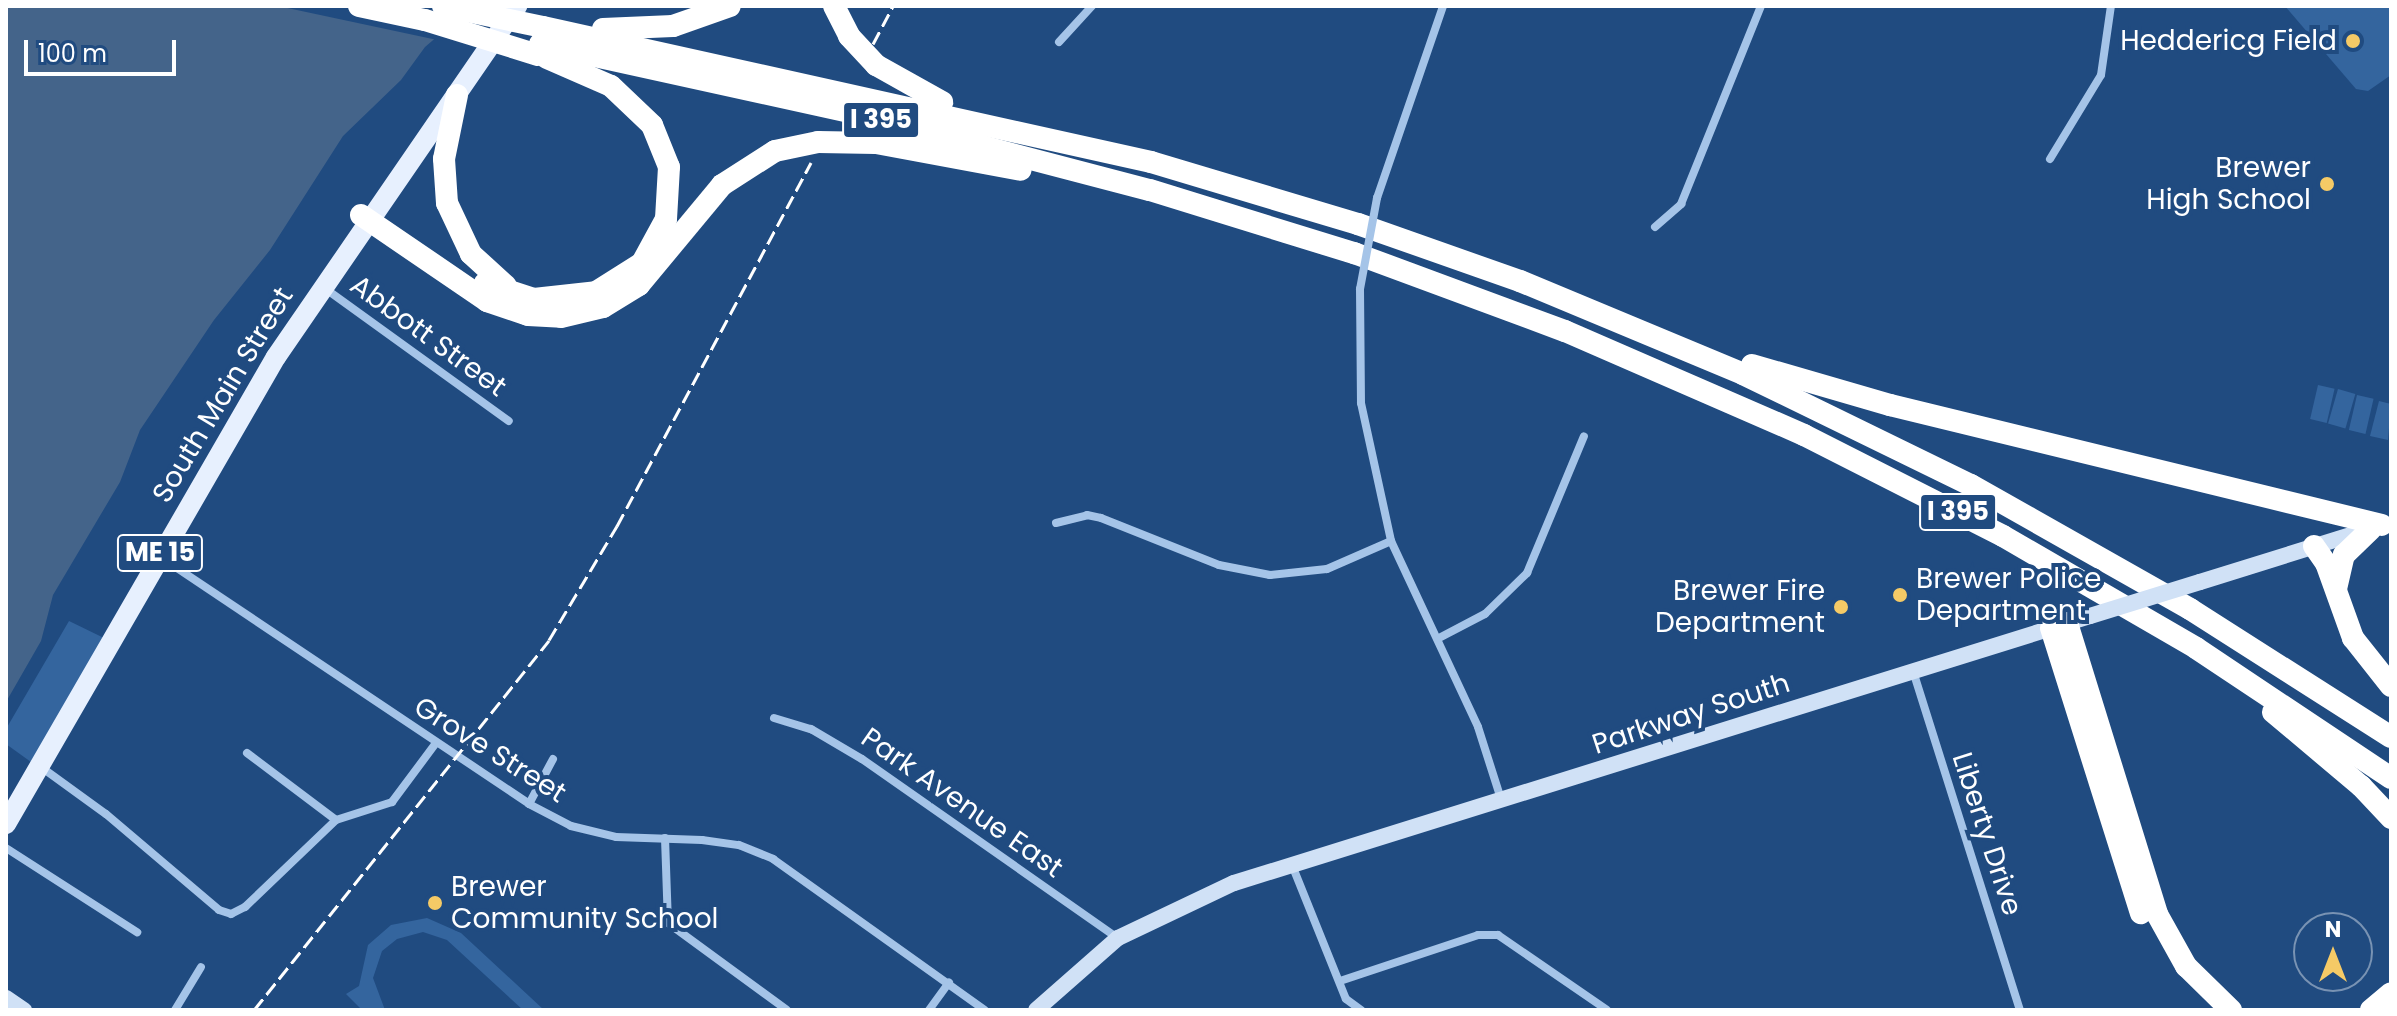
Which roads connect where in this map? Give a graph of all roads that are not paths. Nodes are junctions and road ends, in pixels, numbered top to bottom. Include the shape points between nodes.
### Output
1 (359, 6) edge
2 (501, 6) edge
3 (517, 6) edge
4 (730, 6) edge
5 (834, 6) edge
6 (1092, 6) edge
7 (1443, 6) edge
8 (1761, 6) edge
9 (2111, 6) edge
10 (434, 13) edge
11 (540, 42) junction
12 (1059, 42) dead end
13 (457, 95) junction
14 (1046, 136) junction
15 (2050, 159) dead end
16 (1219, 210) junction
17 (369, 215) junction
18 (1655, 227) dead end
19 (322, 286) junction
20 (545, 299) junction
21 (1577, 304) junction
22 (509, 421) dead end
23 (1584, 436) dead end
24 (2284, 502) junction
25 (1056, 523) dead end
26 (2381, 526) edge
27 (1391, 541) junction
28 (2309, 548) junction
29 (158, 556) junction
30 (2336, 594) junction
31 (2059, 625) junction
32 (2164, 628) junction
33 (1439, 638) junction
34 (1913, 671) junction
35 (2391, 686) edge
36 (774, 718) dead end
37 (2391, 737) edge
38 (436, 743) junction
39 (247, 753) dead end
40 (553, 759) dead end
41 (38, 765) junction
42 (2391, 778) edge
43 (1501, 799) junction
44 (529, 804) junction
45 (2391, 818) edge
46 (336, 820) junction
47 (6, 824) edge
48 (665, 838) junction
49 (6, 848) edge
50 (1292, 865) junction
51 (137, 932) dead end
52 (1118, 938) junction
53 (201, 967) dead end
54 (1340, 981) junction
55 (949, 982) junction
56 (2391, 993) edge
57 (6, 998) edge
58 (24, 1010) edge
59 (175, 1010) edge
60 (787, 1010) edge
61 (929, 1010) edge
62 (985, 1010) edge
63 (1036, 1010) edge
64 (1361, 1010) edge
65 (1607, 1010) edge
66 (2020, 1010) edge
67 (2208, 1010) edge
68 (2231, 1010) edge
69 (2371, 1010) edge

1 - 10 highway, I 395
2 - 17 main road, South Main Street
3 - 13 main road, South Main Street / ME 15
4 - 11 highway via 661,28
5 - 14 highway via 862,50 902,83
6 - 12 street
7 - 27 street, bridge via 1377,198 1360,289 1361,403
8 - 18 street via 1681,204
9 - 15 street via 2101,75
10 - 11 highway, I 395, bridge
11 - 14 highway, I 395
11 - 16 highway, I 395 via 907,126
11 - 20 highway via 637,108 661,142 670,185 664,226 636,269 596,292
13 - 17 main road, South Main Street / ME 15
13 - 20 highway via 443,167 456,229 495,278
14 - 21 highway, I 395 via 1289,202
16 - 17 highway via 900,146 840,141 797,145 756,159 729,178 631,291 593,310 550,317 487,301
16 - 32 highway, I 395 via 1449,286 1702,389 1937,501
17 - 19 main road, South Main Street / ME 15 via 329,262
17 - 20 highway via 485,283
19 - 22 street, Abbott Street
19 - 29 main road, South Main Street / ME 15
21 - 24 highway via 1815,385
21 - 37 highway, I 395 via 1787,394 1981,491 2190,609
23 - 33 street via 1527,573 1485,614
24 - 26 highway
24 - 28 highway via 2305,521
25 - 27 street via 1087,515 1101,518 1219,565 1270,575 1327,569
26 - 28 main road, Parkway South
26 - 30 highway via 2338,565
27 - 33 street
28 - 30 highway via 2326,563
28 - 31 main road, Parkway South, bridge
29 - 38 street, Grove Street
29 - 41 main road, South Main Street / ME 15
30 - 35 highway via 2353,638
31 - 34 main road, Parkway South
31 - 67 highway via 2146,924 2175,975
31 - 68 highway via 2161,924 2192,973
32 - 42 highway, I 395
32 - 45 highway via 2336,764
33 - 43 street via 1478,727
34 - 43 main road, Parkway South
34 - 66 street, Liberty Drive
36 - 52 street, Park Avenue East via 811,729 862,759
38 - 44 street, Grove Street
38 - 46 street via 392,802
39 - 46 street
40 - 44 street
41 - 46 street via 113,819 219,910 231,914 245,907
41 - 47 main road, South Main Street / ME 15
43 - 50 main road, Parkway South
44 - 48 street, Grove Street via 571,826 616,837
48 - 55 street, Grove Street via 739,845 773,859
48 - 60 street via 668,923 676,934
49 - 51 street
50 - 52 main road, Parkway South via 1191,901
50 - 54 street
52 - 63 main road, Parkway South
53 - 59 street
54 - 64 street via 1346,999
54 - 65 street via 1478,935 1498,935
55 - 61 street
55 - 62 street, Grove Street
56 - 69 highway
57 - 58 main road

